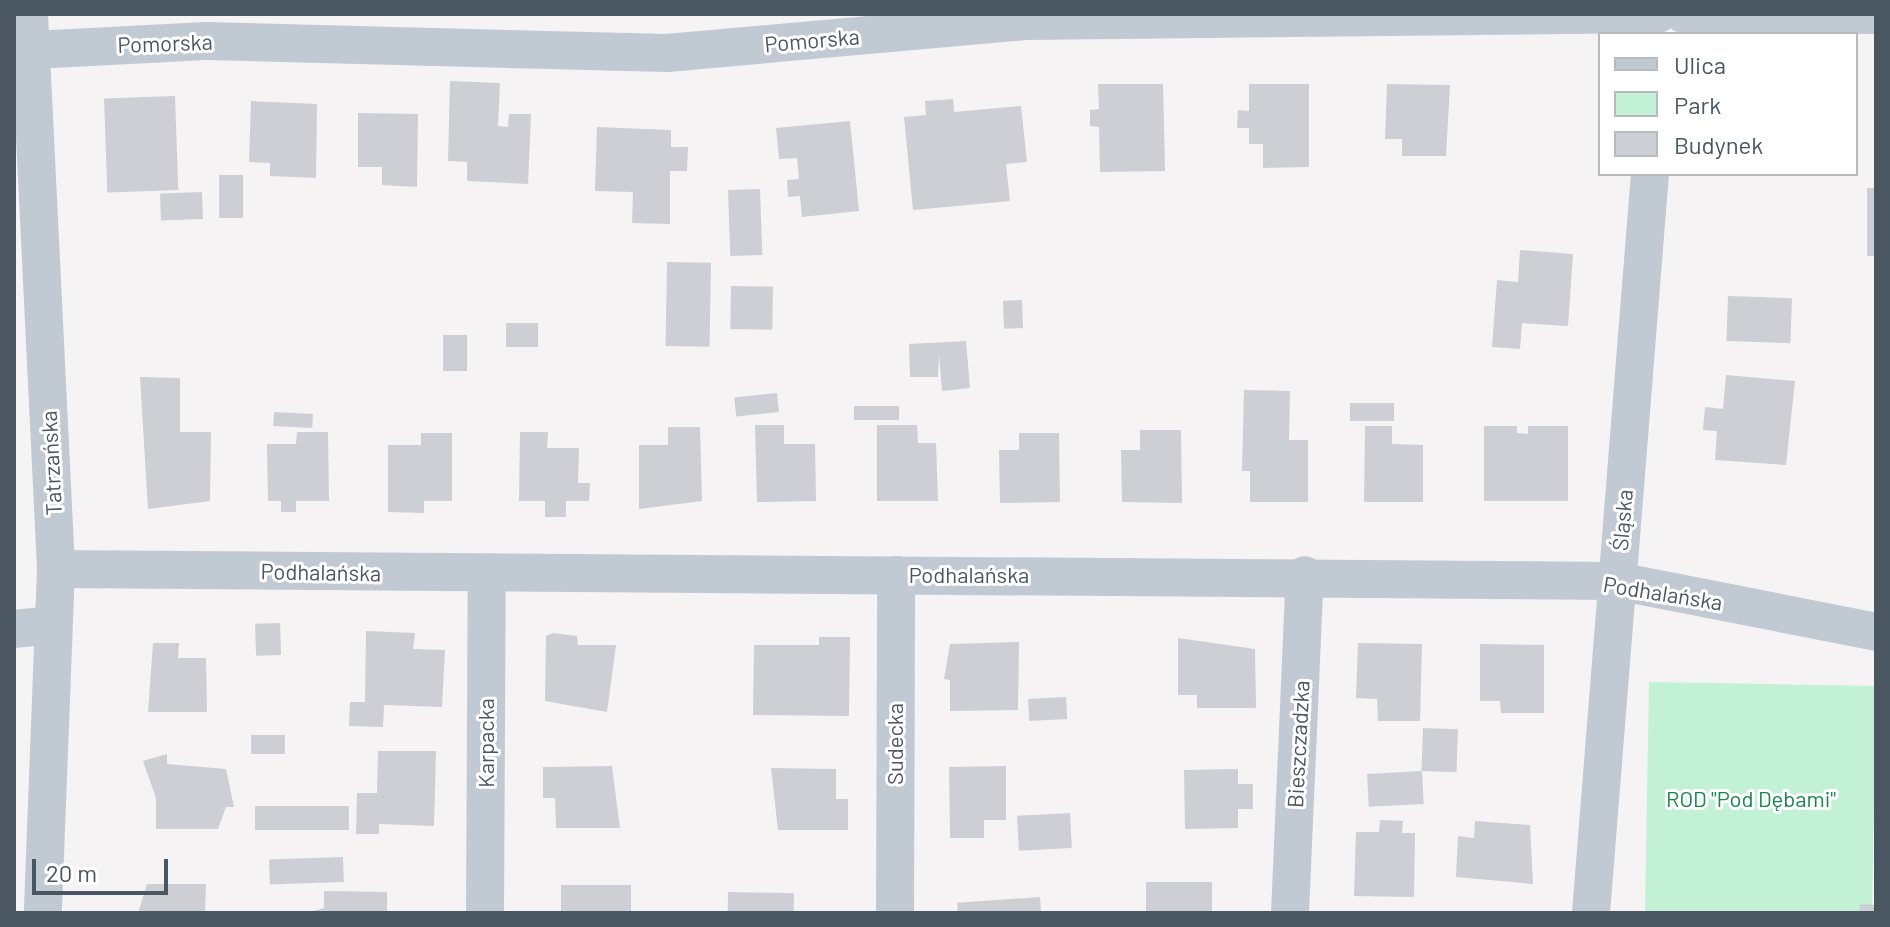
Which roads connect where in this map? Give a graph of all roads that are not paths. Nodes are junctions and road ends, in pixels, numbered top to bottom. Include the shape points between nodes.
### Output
1 (1660, 14) edge
2 (1683, 14) edge
3 (1876, 15) edge
4 (24, 38) edge
5 (1650, 176) edge
6 (56, 569) junction
7 (487, 574) junction
8 (896, 575) junction
9 (1305, 575) junction
10 (1617, 581) junction
11 (51, 625) junction
12 (14, 629) edge
13 (1876, 632) edge
14 (43, 913) edge
15 (485, 913) edge
16 (895, 913) edge
17 (1290, 913) edge
18 (1591, 913) edge

1 - 4 street, Pomorska via 1026,21 667,53
2 - 3 street
4 - 6 street, Tatrzańska
5 - 10 street, Śląska
6 - 7 street, Podhalańska
6 - 11 street, Tatrzańska
7 - 8 street, Podhalańska
7 - 15 street, Karpacka
8 - 9 street, Podhalańska
8 - 16 street, Sudecka
9 - 10 street, Podhalańska
9 - 17 street, Bieszczadzka
10 - 13 street, Podhalańska
10 - 18 street, Śląska
11 - 12 street
11 - 14 street, Tatrzańska

